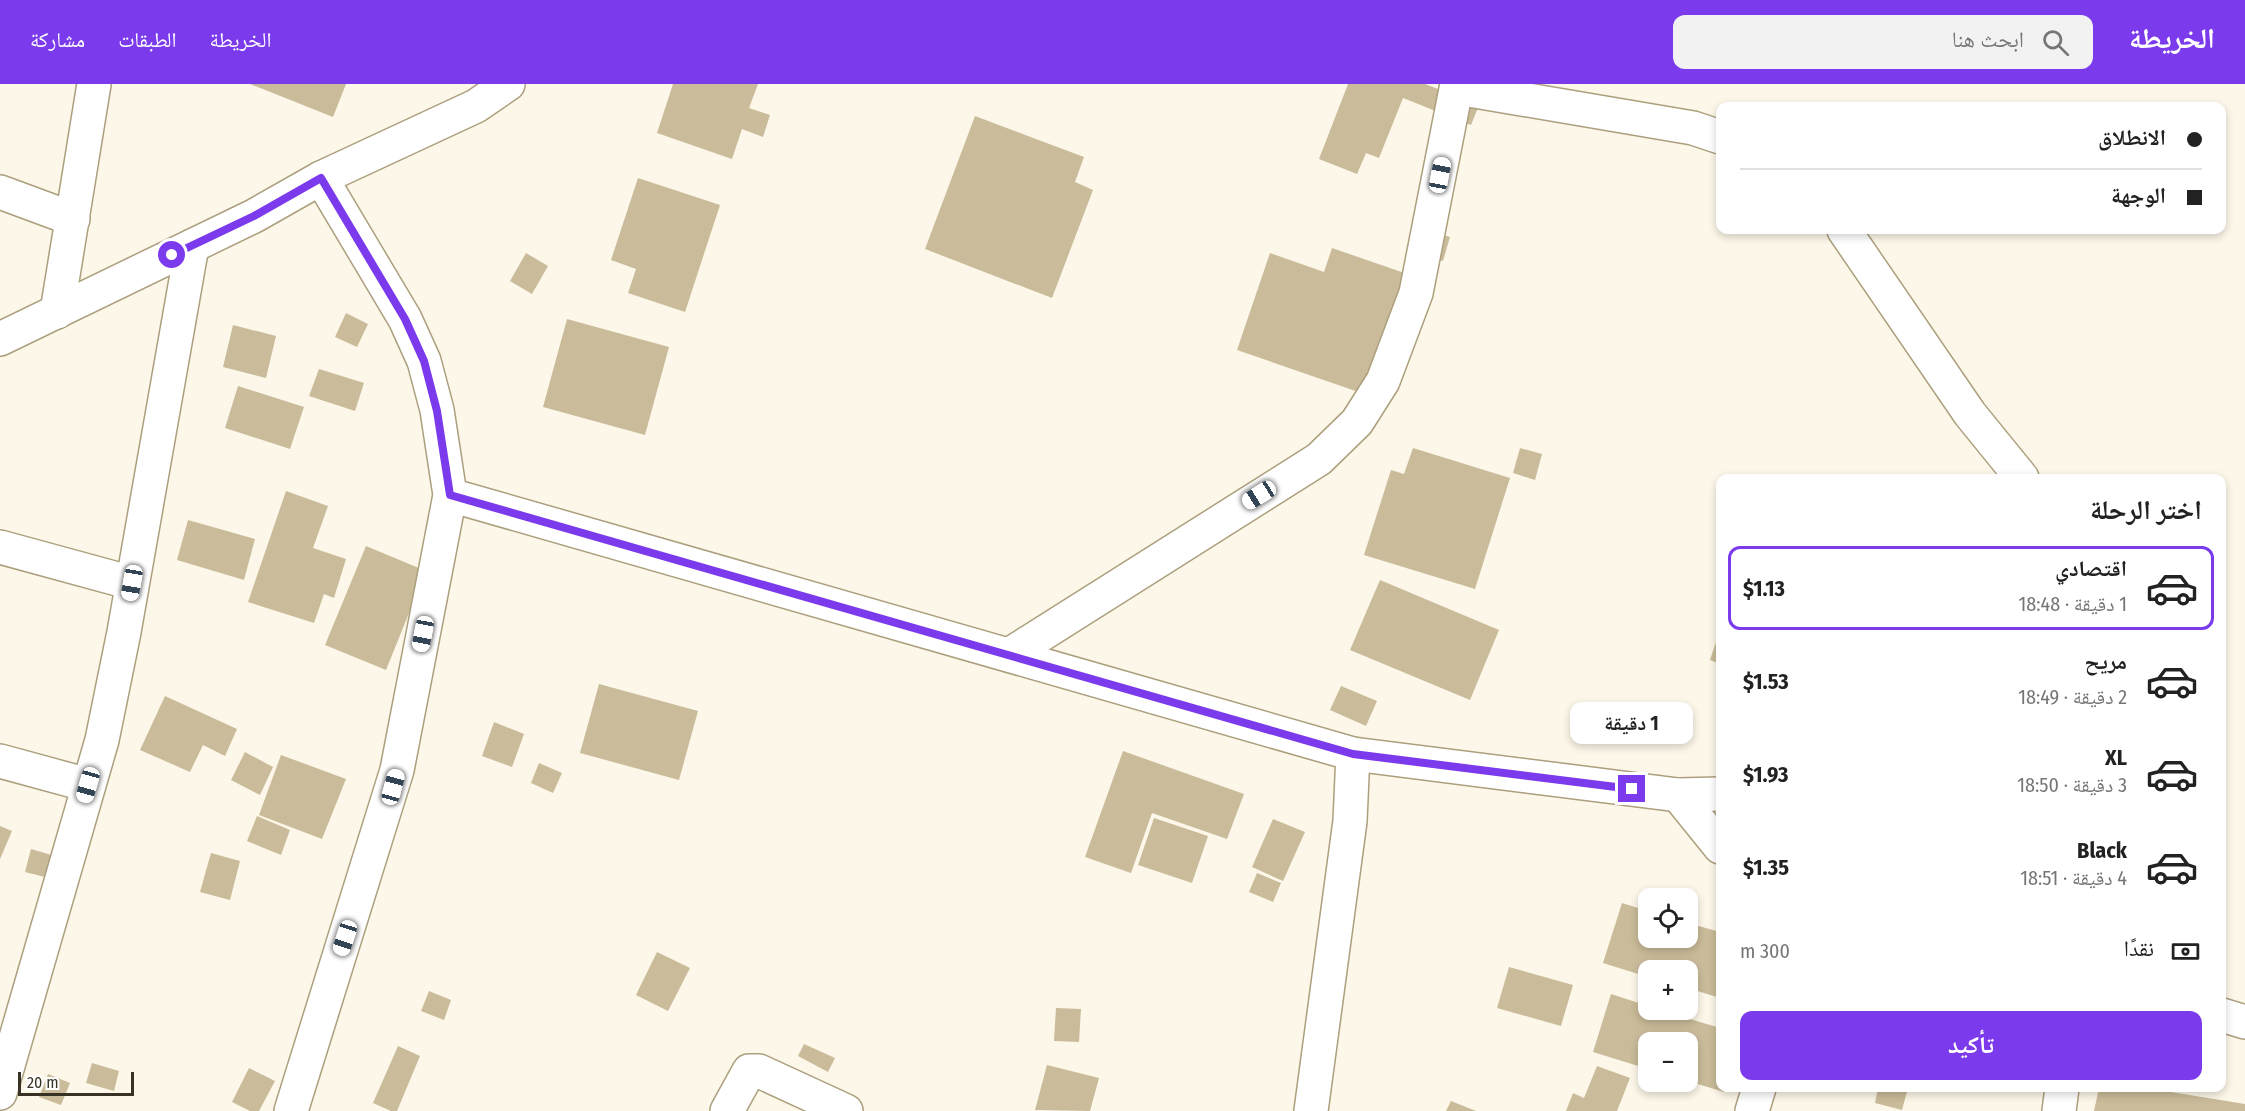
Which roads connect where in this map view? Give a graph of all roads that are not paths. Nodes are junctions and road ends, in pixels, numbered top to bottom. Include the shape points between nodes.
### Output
1 (94, 84) edge
2 (508, 84) edge
3 (1457, 86) edge
4 (1716, 136) edge
5 (321, 178) junction
6 (0, 192) edge
7 (73, 219) junction
8 (1847, 234) edge
9 (192, 246) junction
10 (57, 312) junction
11 (0, 339) edge
12 (2019, 474) edge
13 (450, 495) junction
14 (0, 547) edge
15 (132, 583) junction
16 (1009, 655) junction
17 (1353, 754) junction
18 (0, 761) edge
19 (88, 785) junction
20 (1716, 794) edge
21 (1678, 795) junction
22 (1716, 842) edge
23 (10, 1011) edge
24 (2226, 1017) edge
25 (2245, 1022) edge
26 (1758, 1092) edge
27 (2061, 1092) edge
28 (0, 1093) edge
29 (291, 1111) edge
30 (727, 1111) edge
31 (846, 1111) edge
32 (1311, 1111) edge
33 (1752, 1111) edge
34 (2059, 1111) edge

1 - 7 street
2 - 5 street via 476,106
3 - 4 street via 1693,128
3 - 16 street via 1416,293 1383,381 1357,422 1319,459
5 - 9 street
5 - 13 street via 405,319 424,361 437,411
6 - 7 street
7 - 10 street
8 - 12 street via 1970,414
9 - 10 street
9 - 15 street
10 - 11 street
13 - 16 street
13 - 29 street via 397,770
14 - 15 street
15 - 19 street via 113,687
16 - 17 street
17 - 21 street
17 - 32 street via 1350,821
18 - 19 street
19 - 23 street
20 - 21 street
21 - 22 street
23 - 28 street
24 - 25 street
26 - 33 street
27 - 34 street
30 - 31 street via 742,1079 749,1071 759,1071

